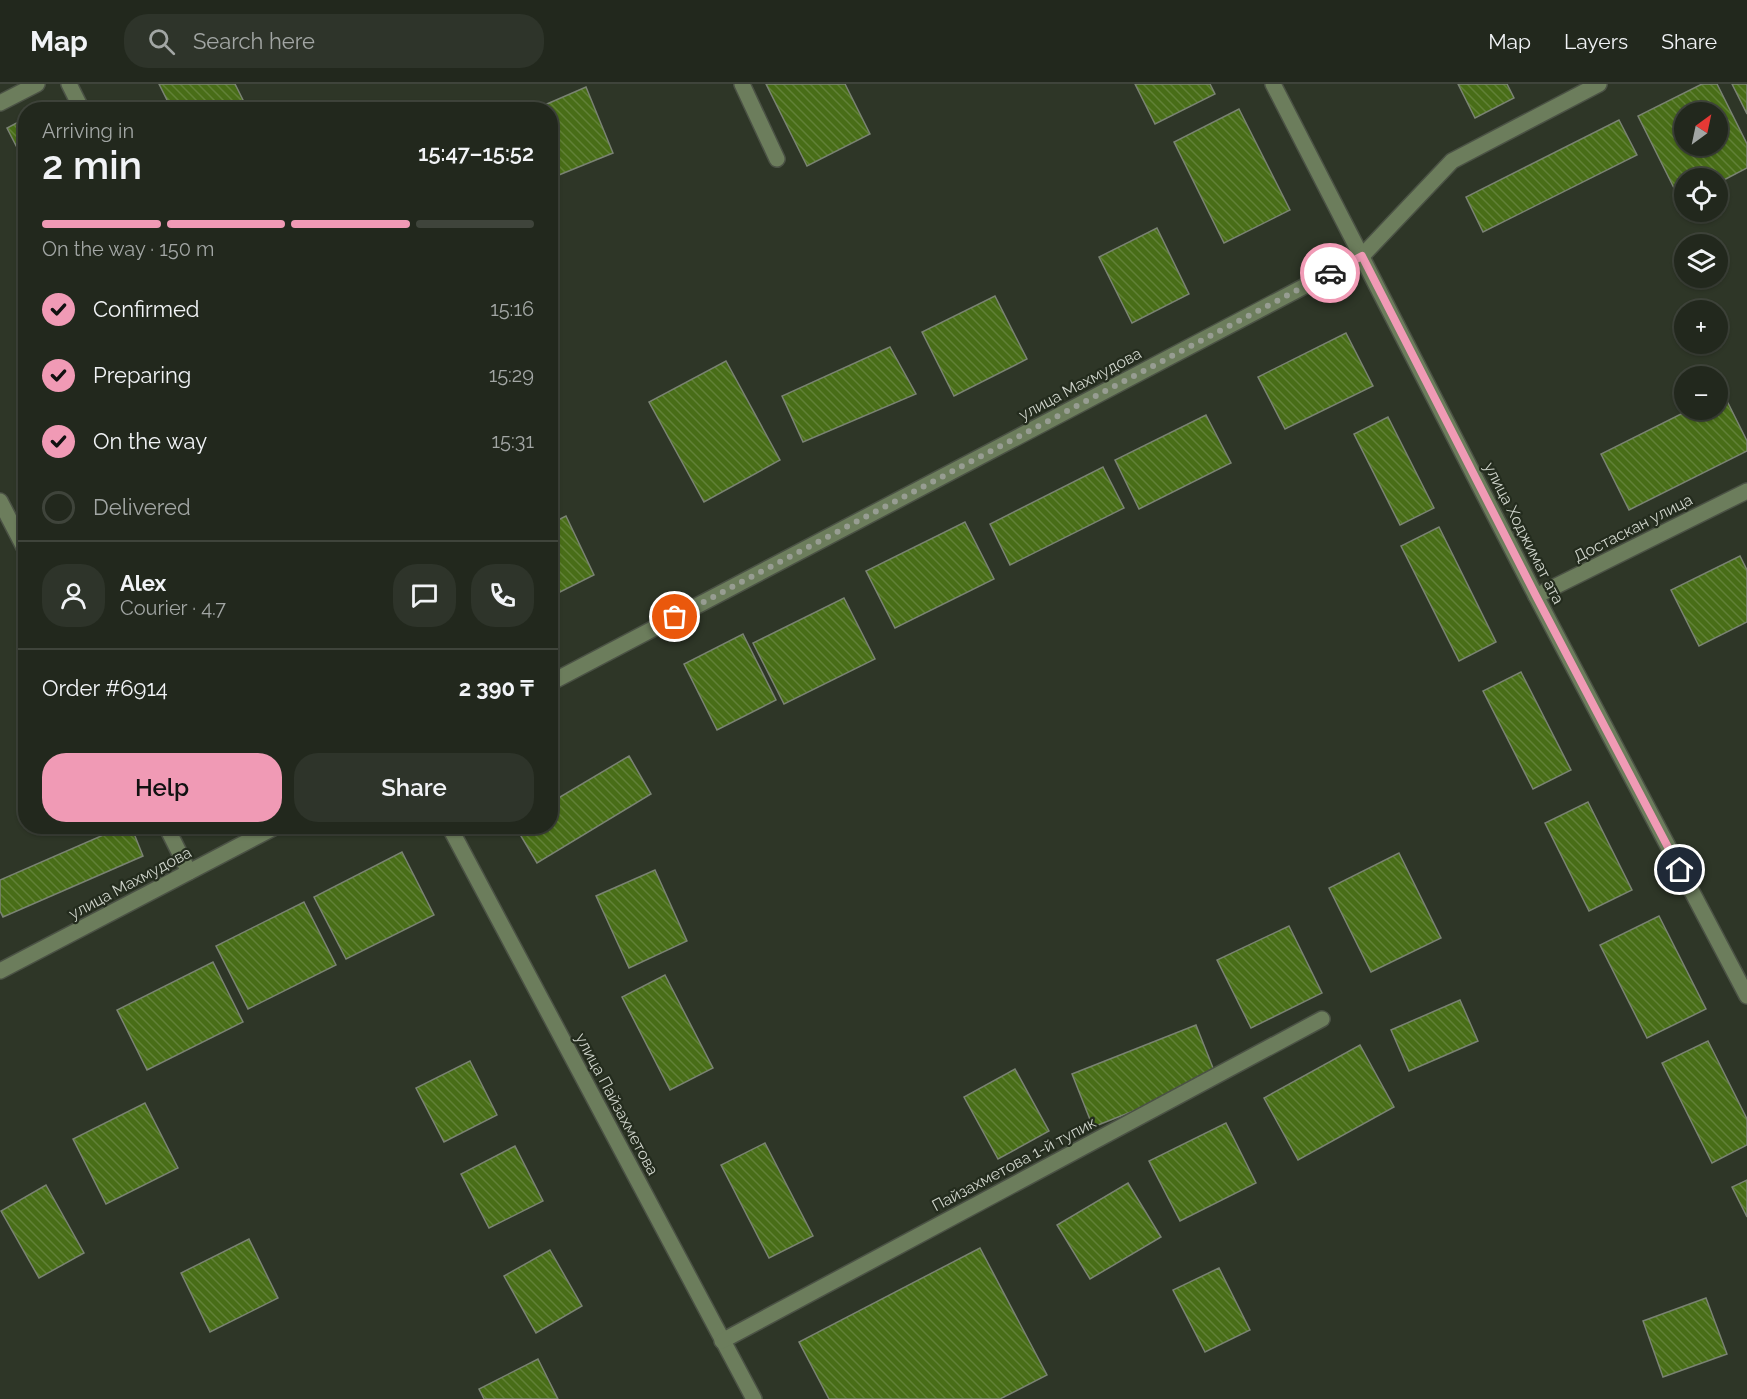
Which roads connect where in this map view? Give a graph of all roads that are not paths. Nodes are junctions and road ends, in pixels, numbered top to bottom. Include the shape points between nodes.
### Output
1 (37, 84) edge
2 (69, 84) edge
3 (742, 84) edge
4 (1273, 84) edge
5 (1599, 84) edge
6 (0, 102) edge
7 (78, 102) edge
8 (777, 159) dead end
9 (1362, 256) junction
10 (1747, 491) edge
11 (0, 501) edge
12 (18, 536) edge
13 (1536, 596) junction
14 (558, 679) edge
15 (170, 834) edge
16 (262, 834) edge
17 (453, 834) edge
18 (189, 872) junction
19 (0, 971) edge
20 (1747, 996) edge
21 (1322, 1019) dead end
22 (722, 1341) junction
23 (754, 1399) edge

1 - 6 street
2 - 7 street
3 - 8 street
4 - 9 street, улица Ходжимат ата
5 - 9 street, улица Махмудова via 1452,161
9 - 13 street, улица Ходжимат ата
9 - 14 street, улица Махмудова
10 - 13 street, Достаскан улица
11 - 12 street
13 - 20 street, улица Ходжимат ата
15 - 18 street
16 - 18 street, улица Махмудова
17 - 22 street, улица Пайзахметова
18 - 19 street, улица Махмудова
21 - 22 street, Пайзахметова 1-й тупик
22 - 23 street, улица Пайзахметова

